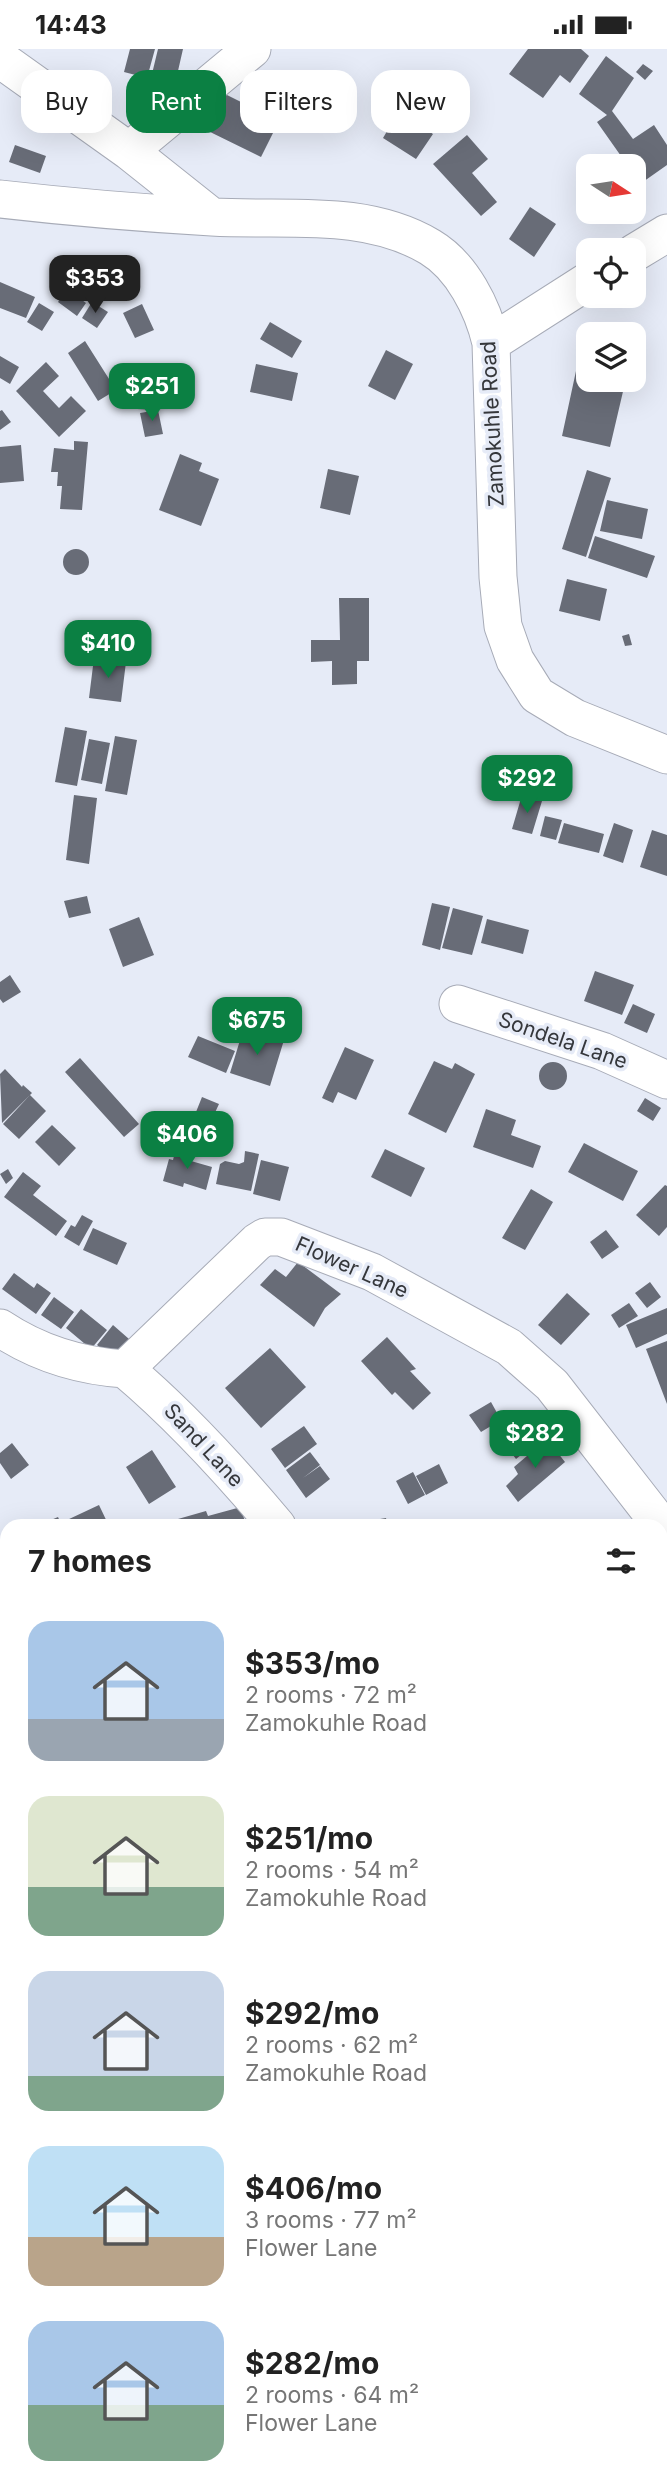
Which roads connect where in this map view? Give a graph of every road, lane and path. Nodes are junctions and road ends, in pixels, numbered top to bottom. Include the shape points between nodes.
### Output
1 (252, 49) edge
2 (0, 59) edge
3 (129, 151) junction
4 (0, 199) edge
5 (212, 217) junction
6 (667, 233) edge
7 (646, 246) edge
8 (576, 289) edge
9 (491, 343) junction
10 (667, 755) edge
11 (458, 1004) dead end
12 (667, 1080) edge
13 (0, 1328) edge
14 (125, 1369) junction
15 (271, 1519) edge
16 (657, 1519) edge

1 - 3 street
2 - 3 street
3 - 5 street
4 - 5 street, Zamokuhle Road
5 - 9 street, Zamokuhle Road via 351,221 390,228 432,248 462,276
6 - 7 street
8 - 9 street
9 - 10 street, Zamokuhle Road via 498,577 503,626 515,660 537,695 575,718
11 - 12 street, Sondela Lane via 602,1051
13 - 14 street via 25,1344 70,1361
14 - 15 street, Sand Lane via 161,1399
14 - 16 street, Flower Lane via 257,1242 272,1236 294,1240 372,1272 509,1347 552,1385

